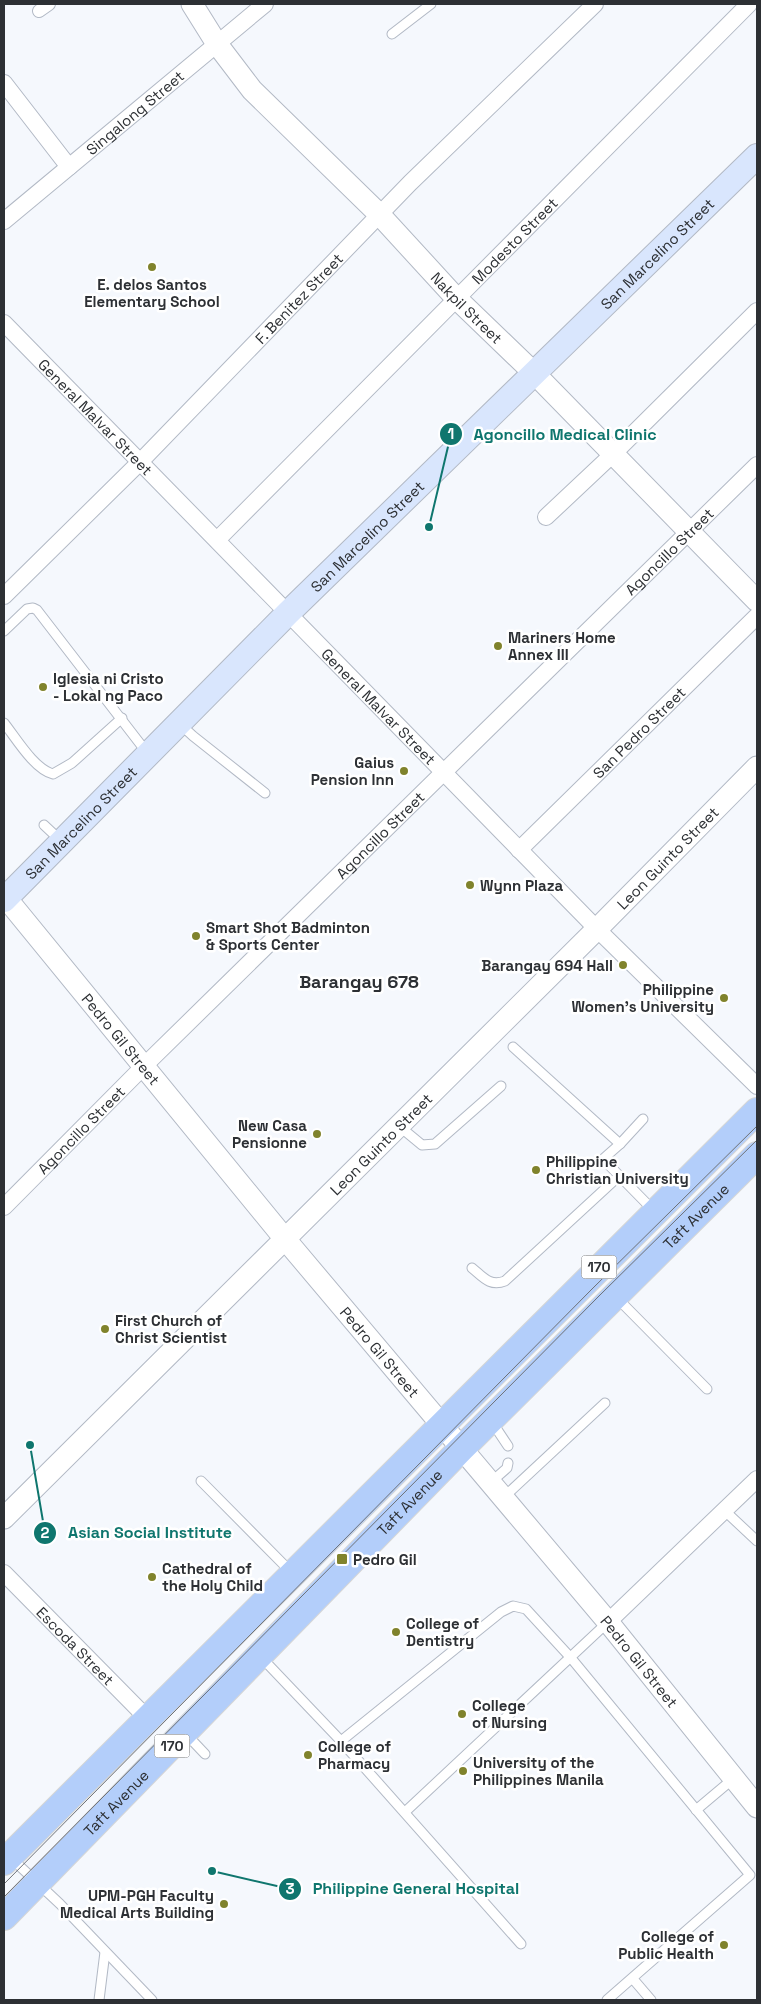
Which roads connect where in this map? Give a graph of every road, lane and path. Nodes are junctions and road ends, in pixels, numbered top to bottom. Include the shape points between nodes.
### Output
1 (192, 4) edge
2 (265, 4) edge
3 (431, 4) edge
4 (595, 4) edge
5 (749, 4) edge
6 (392, 34) dead end
7 (217, 44) junction
8 (4, 83) edge
9 (757, 156) edge
10 (69, 167) junction
11 (379, 214) junction
12 (4, 221) edge
13 (456, 298) junction
14 (757, 311) edge
15 (4, 323) edge
16 (535, 374) junction
17 (613, 454) junction
18 (140, 462) junction
19 (757, 465) edge
20 (546, 517) dead end
21 (689, 533) junction
22 (217, 540) junction
23 (4, 596) edge
24 (757, 601) edge
25 (288, 613) junction
26 (757, 616) edge
27 (4, 631) edge
28 (122, 718) junction
29 (4, 723) edge
30 (179, 723) junction
31 (148, 754) junction
32 (757, 767) edge
33 (444, 772) junction
34 (265, 793) dead end
35 (44, 825) dead end
36 (62, 842) junction
37 (519, 850) junction
38 (4, 898) edge
39 (597, 929) junction
40 (514, 1047) dead end
41 (144, 1066) junction
42 (501, 1086) dead end
43 (757, 1086) edge
44 (757, 1110) edge
45 (643, 1119) dead end
46 (399, 1126) junction
47 (620, 1144) junction
48 (757, 1156) edge
49 (619, 1176) junction
50 (4, 1208) edge
51 (654, 1212) junction
52 (285, 1239) junction
53 (472, 1268) dead end
54 (615, 1296) junction
55 (707, 1389) dead end
56 (605, 1403) dead end
57 (491, 1420) junction
58 (441, 1425) junction
59 (508, 1446) dead end
60 (461, 1449) junction
61 (508, 1463) dead end
62 (757, 1479) edge
63 (201, 1481) dead end
64 (496, 1491) junction
65 (725, 1511) junction
66 (4, 1518) edge
67 (757, 1541) edge
68 (4, 1573) edge
69 (293, 1574) junction
70 (608, 1622) junction
71 (261, 1656) junction
72 (571, 1658) junction
73 (148, 1719) junction
74 (185, 1733) junction
75 (341, 1741) junction
76 (205, 1754) dead end
77 (734, 1778) junction
78 (757, 1807) edge
79 (696, 1810) junction
80 (404, 1812) junction
81 (7, 1859) edge
82 (38, 1882) junction
83 (4, 1917) edge
84 (520, 1944) dead end
85 (105, 1952) junction
86 (633, 1979) junction
87 (99, 2000) edge
88 (152, 2000) edge
89 (608, 2000) edge
90 (651, 2000) edge

1 - 7 street, Nakpil Street
2 - 7 street, Singalong Street
3 - 6 lane
4 - 11 street, F. Benitez Street
5 - 13 street, Modesto Street
7 - 10 street, Singalong Street
7 - 11 street, Nakpil Street via 252,90
8 - 10 street
9 - 16 main road, San Marcelino Street
10 - 12 street, Singalong Street
11 - 13 street, Nakpil Street
11 - 18 street, F. Benitez Street
13 - 16 street, Nakpil Street
13 - 22 street, Modesto Street
14 - 17 street
15 - 18 street, General Malvar Street
16 - 17 street, Nakpil Street
16 - 25 main road, San Marcelino Street
17 - 20 street
17 - 21 street, Nakpil Street
18 - 22 street, General Malvar Street
18 - 23 street, F. Benitez Street
19 - 21 street, Agoncillo Street
21 - 24 street, Nakpil Street
21 - 33 street, Agoncillo Street
22 - 25 street, General Malvar Street
25 - 30 main road, San Marcelino Street
25 - 33 street, General Malvar Street
26 - 37 street, San Pedro Street
27 - 28 lane via 27,609 37,610
28 - 29 lane via 72,763 53,774 35,761
28 - 31 lane
30 - 31 main road, San Marcelino Street
30 - 34 lane
31 - 36 main road, San Marcelino Street
32 - 39 street, Leon Guinto Street
33 - 37 street, General Malvar Street
33 - 41 street, Agoncillo Street
35 - 36 lane
36 - 38 main road, San Marcelino Street
37 - 39 street, General Malvar Street
38 - 41 street, Pedro Gil Street
39 - 43 street, General Malvar Street
39 - 46 street, Leon Guinto Street
40 - 47 lane
41 - 50 street, Agoncillo Street
41 - 52 street, Pedro Gil Street
42 - 46 lane via 435,1144 422,1145
44 - 51 main road, 170
45 - 47 lane
46 - 52 street, Leon Guinto Street
47 - 49 lane via 603,1159
48 - 54 main road, Taft Avenue / 170
49 - 51 lane
49 - 53 lane via 505,1281 490,1283
51 - 58 main road, 170
52 - 58 street, Pedro Gil Street
52 - 66 street, Leon Guinto Street
54 - 55 lane
54 - 57 main road, Taft Avenue / 170
56 - 64 lane
57 - 59 lane
57 - 60 main road, Taft Avenue / 170
58 - 60 street, Pedro Gil Street
58 - 69 main road, 170
60 - 64 street, Pedro Gil Street
60 - 71 main road, Taft Avenue / 170
61 - 64 lane
62 - 65 street
63 - 69 lane
64 - 70 street, Pedro Gil Street
65 - 67 lane
65 - 70 street
68 - 73 street, Escoda Street
69 - 73 main road, 170
70 - 72 lane
70 - 77 street, Pedro Gil Street
71 - 74 main road, Taft Avenue / 170
71 - 75 lane
72 - 75 lane via 526,1609 513,1606 501,1612
72 - 79 lane
72 - 80 lane
73 - 81 main road, 170
74 - 76 lane
74 - 82 main road, Taft Avenue / 170
75 - 80 lane
77 - 78 street, Pedro Gil Street
77 - 79 lane
79 - 86 lane via 750,1875
80 - 84 lane
81 - 82 lane
82 - 83 main road, Taft Avenue / 170
82 - 85 lane
85 - 87 lane
85 - 88 lane
86 - 89 lane
86 - 90 lane

